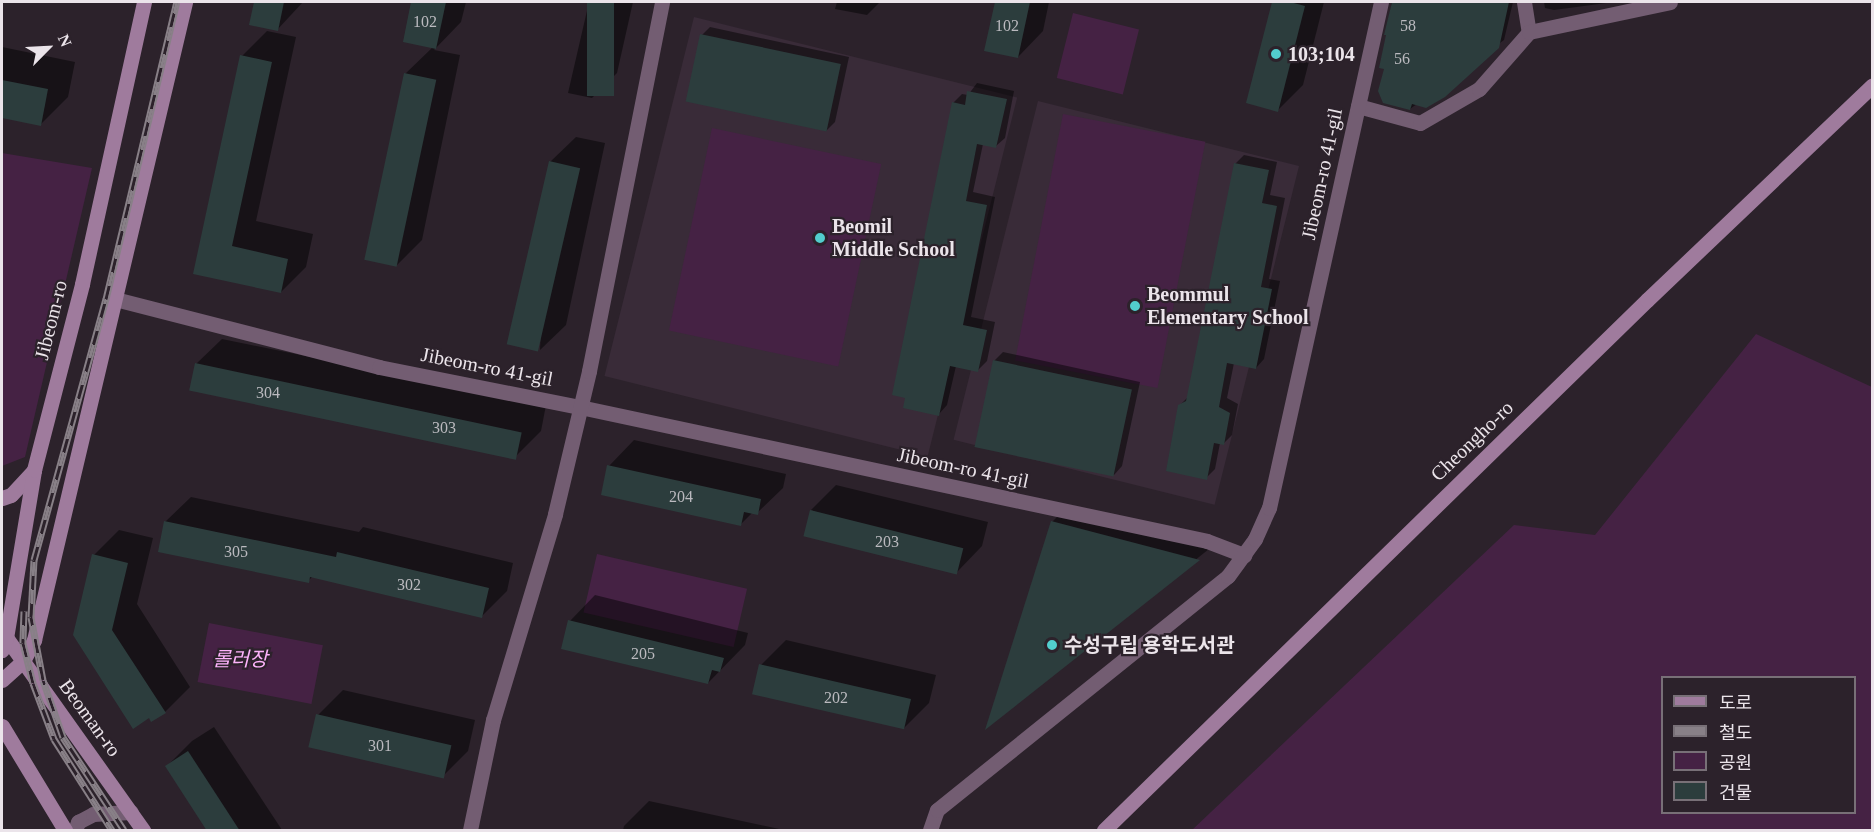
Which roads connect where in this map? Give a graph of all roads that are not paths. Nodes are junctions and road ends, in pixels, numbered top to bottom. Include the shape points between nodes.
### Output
1 (144, 2) edge
2 (185, 2) edge
3 (662, 2) edge
4 (1381, 2) edge
5 (1524, 2) edge
6 (1670, 2) edge
7 (1529, 32) junction
8 (1872, 86) edge
9 (1358, 106) junction
10 (115, 298) junction
11 (580, 407) junction
12 (34, 470) junction
13 (2, 498) edge
14 (1244, 555) junction
15 (3, 640) edge
16 (23, 661) junction
17 (2, 680) edge
18 (2, 726) edge
19 (131, 812) junction
20 (65, 831) edge
21 (75, 831) edge
22 (143, 831) edge
23 (471, 831) edge
24 (930, 831) edge
25 (1104, 831) edge

1 - 12 main road, Jibeom-ro via 82,284
2 - 10 main road
3 - 11 street
4 - 9 street, Jibeom-ro 41-gil
5 - 7 street
6 - 7 street
7 - 9 street via 1479,88 1420,123
8 - 25 main road, Cheongho-ro via 1638,308
9 - 14 street, Jibeom-ro 41-gil via 1269,508
10 - 11 street, Jibeom-ro 41-gil via 379,367
10 - 16 main road via 34,640
11 - 14 street, Jibeom-ro 41-gil via 1207,541
11 - 23 street via 555,514 492,720
12 - 13 main road via 11,495
12 - 15 main road, Jibeom-ro
14 - 24 street via 1228,576 937,810
15 - 16 main road, Beoman-ro
16 - 17 main road
16 - 19 main road, Beoman-ro
18 - 20 main road
19 - 21 street via 93,814 78,822
19 - 22 main road, Beoman-ro

